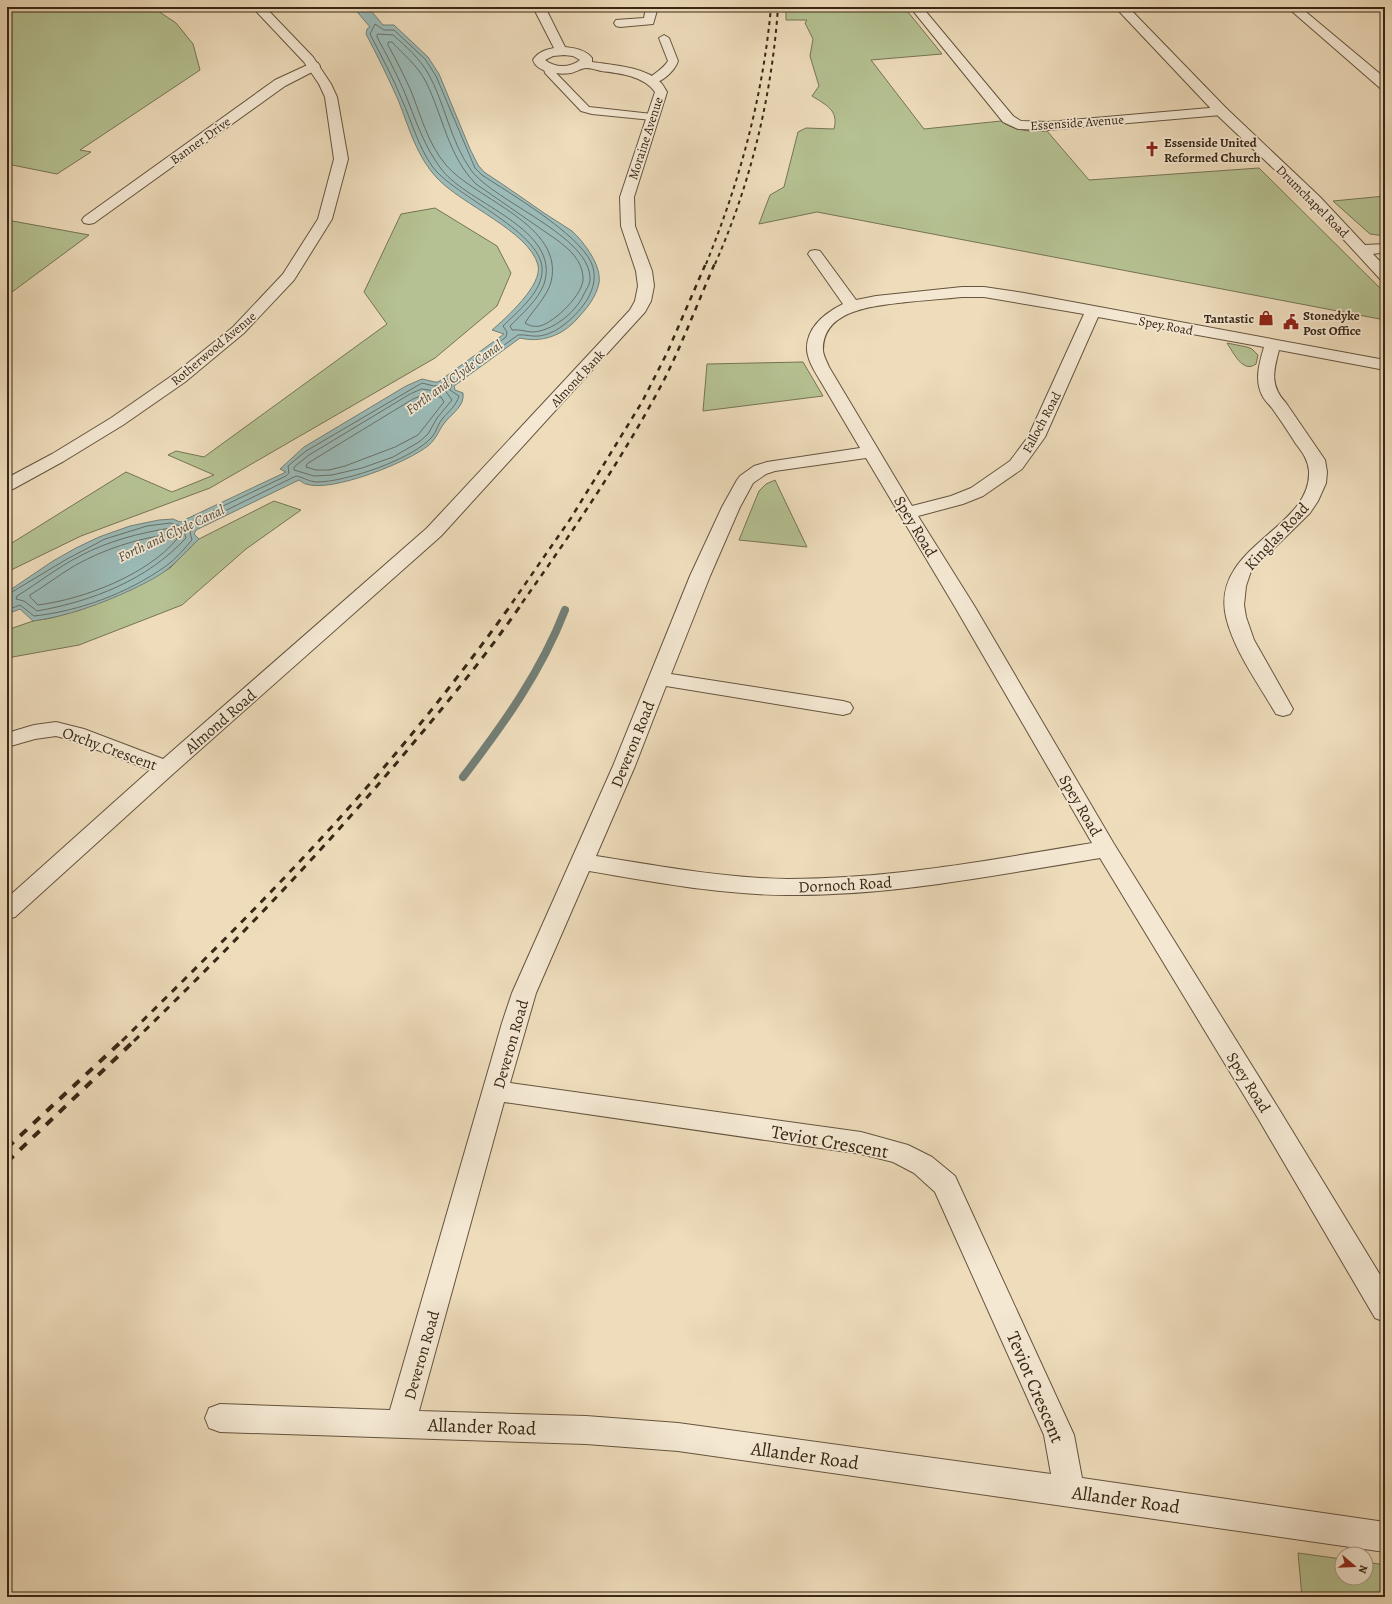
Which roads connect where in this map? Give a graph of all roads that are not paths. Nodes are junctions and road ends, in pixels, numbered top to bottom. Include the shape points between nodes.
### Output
1 (258, 7) edge
2 (539, 7) edge
3 (652, 7) edge
4 (916, 7) edge
5 (1121, 7) edge
6 (1294, 7) edge
7 (620, 23) dead end
8 (664, 38) dead end
9 (561, 51) junction
10 (584, 64) junction
11 (314, 66) junction
12 (549, 68) junction
13 (652, 81) junction
14 (1385, 85) edge
15 (1221, 111) junction
16 (652, 117) junction
17 (627, 197) joint
18 (89, 220) dead end
19 (1385, 248) edge
20 (1361, 250) junction
21 (815, 254) dead end
22 (1385, 276) edge
23 (852, 306) junction
24 (1093, 311) junction
25 (1273, 345) junction
26 (1385, 365) edge
27 (872, 452) junction
28 (7, 485) edge
29 (907, 513) junction
30 (434, 532) joint
31 (659, 678) junction
32 (844, 708) dead end
33 (1283, 709) dead end
34 (7, 740) edge
35 (166, 768) junction
36 (1106, 849) junction
37 (583, 862) junction
38 (7, 911) edge
39 (496, 1091) junction
40 (1385, 1309) edge
41 (220, 1418) dead end
42 (401, 1424) junction
43 (1068, 1491) junction
44 (1385, 1536) edge

1 - 11 street, Rotherwood Avenue via 294,42
2 - 9 street
3 - 7 street via 649,21
4 - 15 street, Essenside Avenue via 1008,119 1018,124 1048,126
5 - 15 street, Drumchapel Road
6 - 14 street
8 - 13 street via 673,61
9 - 10 street via 582,55 586,58
9 - 12 street via 546,54 540,60 540,63
10 - 12 street via 564,69
10 - 13 street, Moraine Avenue via 637,74
11 - 18 street, Banner Drive via 280,83
11 - 28 street, Rotherwood Avenue via 327,87 339,120 339,178 335,196 322,226 284,282 225,342 148,402 100,433
12 - 16 street via 550,73 585,109
13 - 16 street, Moraine Avenue via 661,92
15 - 20 street, Drumchapel Road via 1315,200
16 - 17 street, Moraine Avenue
17 - 30 street, Almond Bank via 628,226 644,271 646,286 643,301 637,312
19 - 20 street
20 - 22 street, Drumchapel Road
21 - 23 street
23 - 24 street, Spey Road via 876,301 984,292
23 - 27 street, Spey Road via 838,313 824,325 817,338 815,351 821,367
24 - 25 street, Spey Road
24 - 29 street, Falloch Road via 1036,437 1016,464 999,478 957,500
25 - 26 street, Spey Road
25 - 33 street, Kinglas Road via 1266,368 1266,385 1271,397 1316,460 1317,483 1305,509 1243,569 1238,579 1235,616 1242,635
27 - 29 street, Spey Road
27 - 31 street, Deveron Road via 773,466 760,470 746,480 730,508 706,562
29 - 36 street, Spey Road via 966,607
30 - 35 street, Almond Road
31 - 32 street
31 - 37 street, Deveron Road
34 - 35 street, Orchy Crescent via 56,729 77,734
35 - 38 street, Almond Road
36 - 37 street, Dornoch Road via 922,879 859,885 787,887 715,882
36 - 40 street, Spey Road
37 - 39 street, Deveron Road via 524,993
39 - 42 street, Deveron Road
39 - 43 street, Teviot Crescent via 861,1143 899,1153 923,1165 945,1184 1059,1435
41 - 42 street, Allander Road
42 - 43 street, Allander Road via 586,1430 678,1437
43 - 44 street, Allander Road

